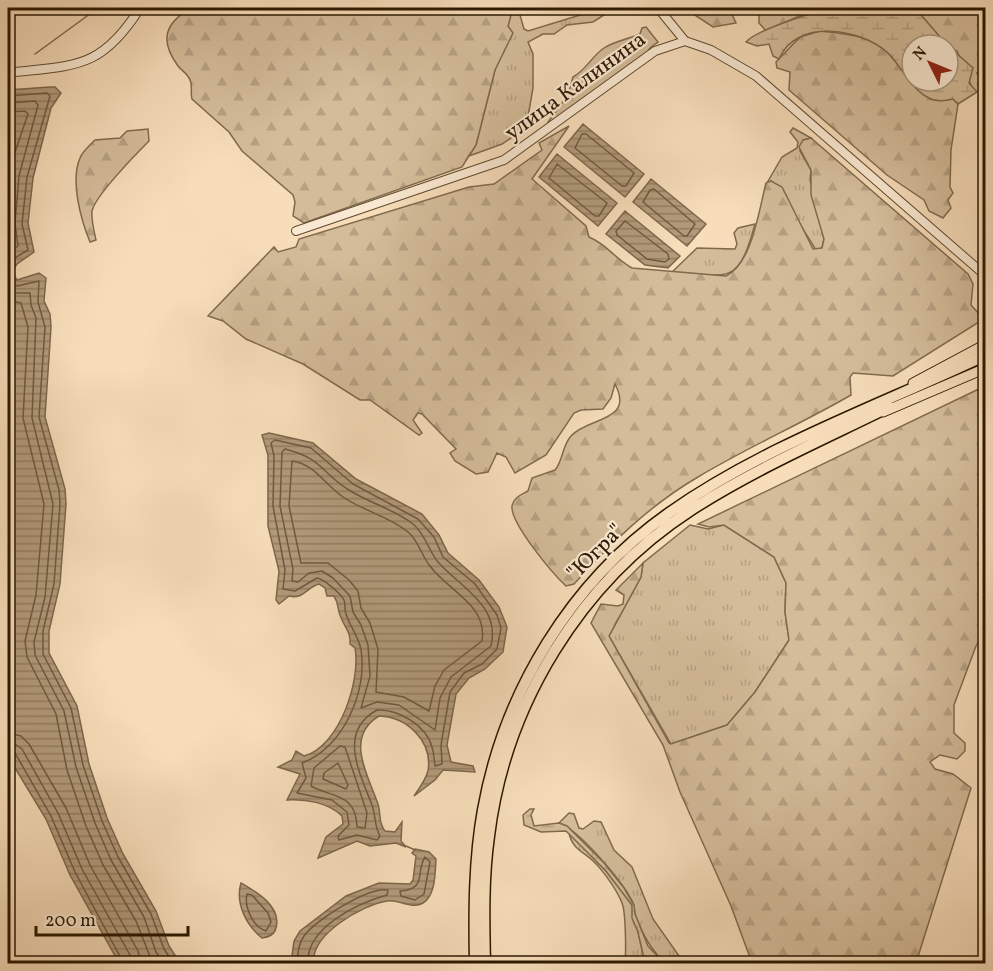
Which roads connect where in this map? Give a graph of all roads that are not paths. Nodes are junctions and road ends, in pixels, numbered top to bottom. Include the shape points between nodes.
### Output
1 (140, 8) edge
2 (658, 8) edge
3 (685, 41) junction
4 (8, 73) edge
5 (296, 231) dead end
6 (986, 276) edge
7 (986, 344) edge
8 (986, 357) edge
9 (986, 368) edge
10 (830, 431) junction
11 (484, 891) junction
12 (475, 963) edge
13 (485, 963) edge
14 (489, 963) edge

1 - 4 street via 113,44 92,59
2 - 3 street
3 - 5 street, улица Калинина via 655,51 504,160
3 - 6 street via 726,58 772,89
7 - 10 main road
8 - 10 highway, "Югра"
9 - 10 main road
10 - 11 highway, "Югра" via 674,522 625,562 577,616 540,675 510,747 493,808
10 - 12 highway, "Югра" via 724,479 668,514 617,556 560,621 523,688 489,782 477,859
11 - 13 highway, "Югра"
11 - 14 street

